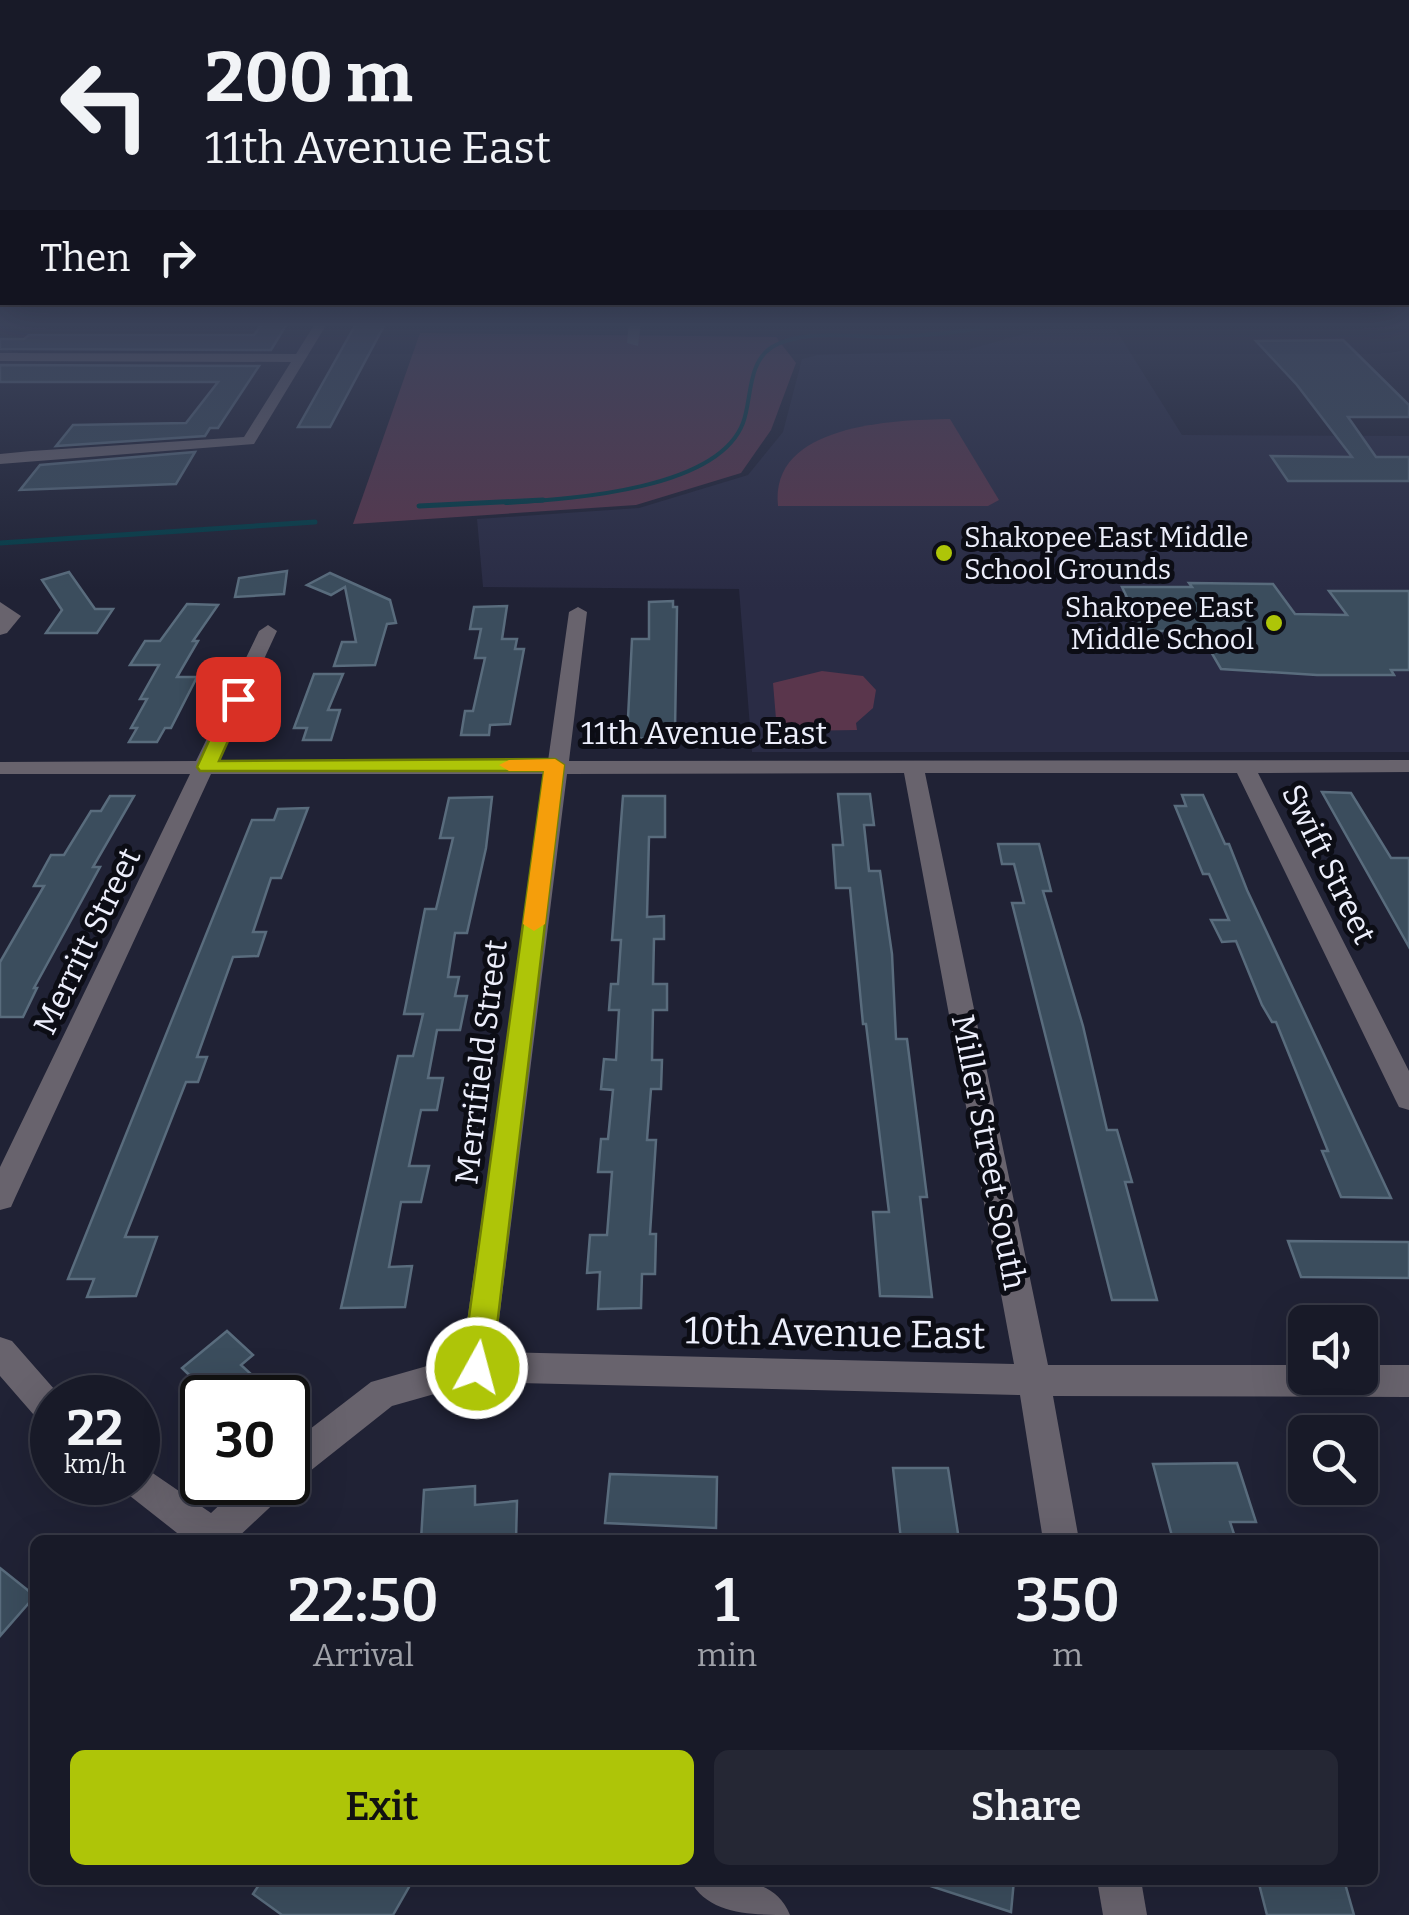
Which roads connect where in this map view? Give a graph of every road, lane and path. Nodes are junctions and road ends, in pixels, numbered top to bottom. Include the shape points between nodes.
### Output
1 (266, 411) edge
2 (0, 459) edge
3 (0, 607) edge
4 (578, 612) dead end
5 (0, 629) edge
6 (268, 631) dead end
7 (555, 765) junction
8 (913, 765) junction
9 (1244, 766) junction
10 (1409, 766) edge
11 (207, 767) junction
12 (0, 768) edge
13 (1409, 1099) edge
14 (0, 1198) edge
15 (0, 1352) edge
16 (477, 1368) junction
17 (1034, 1380) junction
18 (1409, 1381) edge
19 (30, 1387) edge
20 (310, 1450) edge
21 (160, 1497) edge
22 (248, 1505) edge
23 (210, 1535) edge
24 (217, 1535) edge
25 (1060, 1535) edge
26 (720, 1885) edge
27 (1120, 1885) edge
28 (768, 1915) edge
29 (1125, 1915) edge

1 - 2 street via 248,441
3 - 5 street via 12,616
4 - 7 street, Merrifield Street
6 - 11 street, Merritt Street
7 - 8 street, 11th Avenue East
7 - 11 street, 11th Avenue East
7 - 16 street, Merrifield Street
8 - 9 street, 11th Avenue East
8 - 17 street, Miller Street South
9 - 10 street, 11th Avenue East
9 - 13 street, Swift Street
11 - 12 street, 11th Avenue East
11 - 14 street, Merritt Street
15 - 19 street
16 - 17 street, 10th Avenue East
16 - 20 street, 10th Avenue East via 383,1393
17 - 18 street, 10th Avenue East
17 - 25 street, Miller Street South
21 - 23 street
22 - 24 street
26 - 28 street
27 - 29 street

